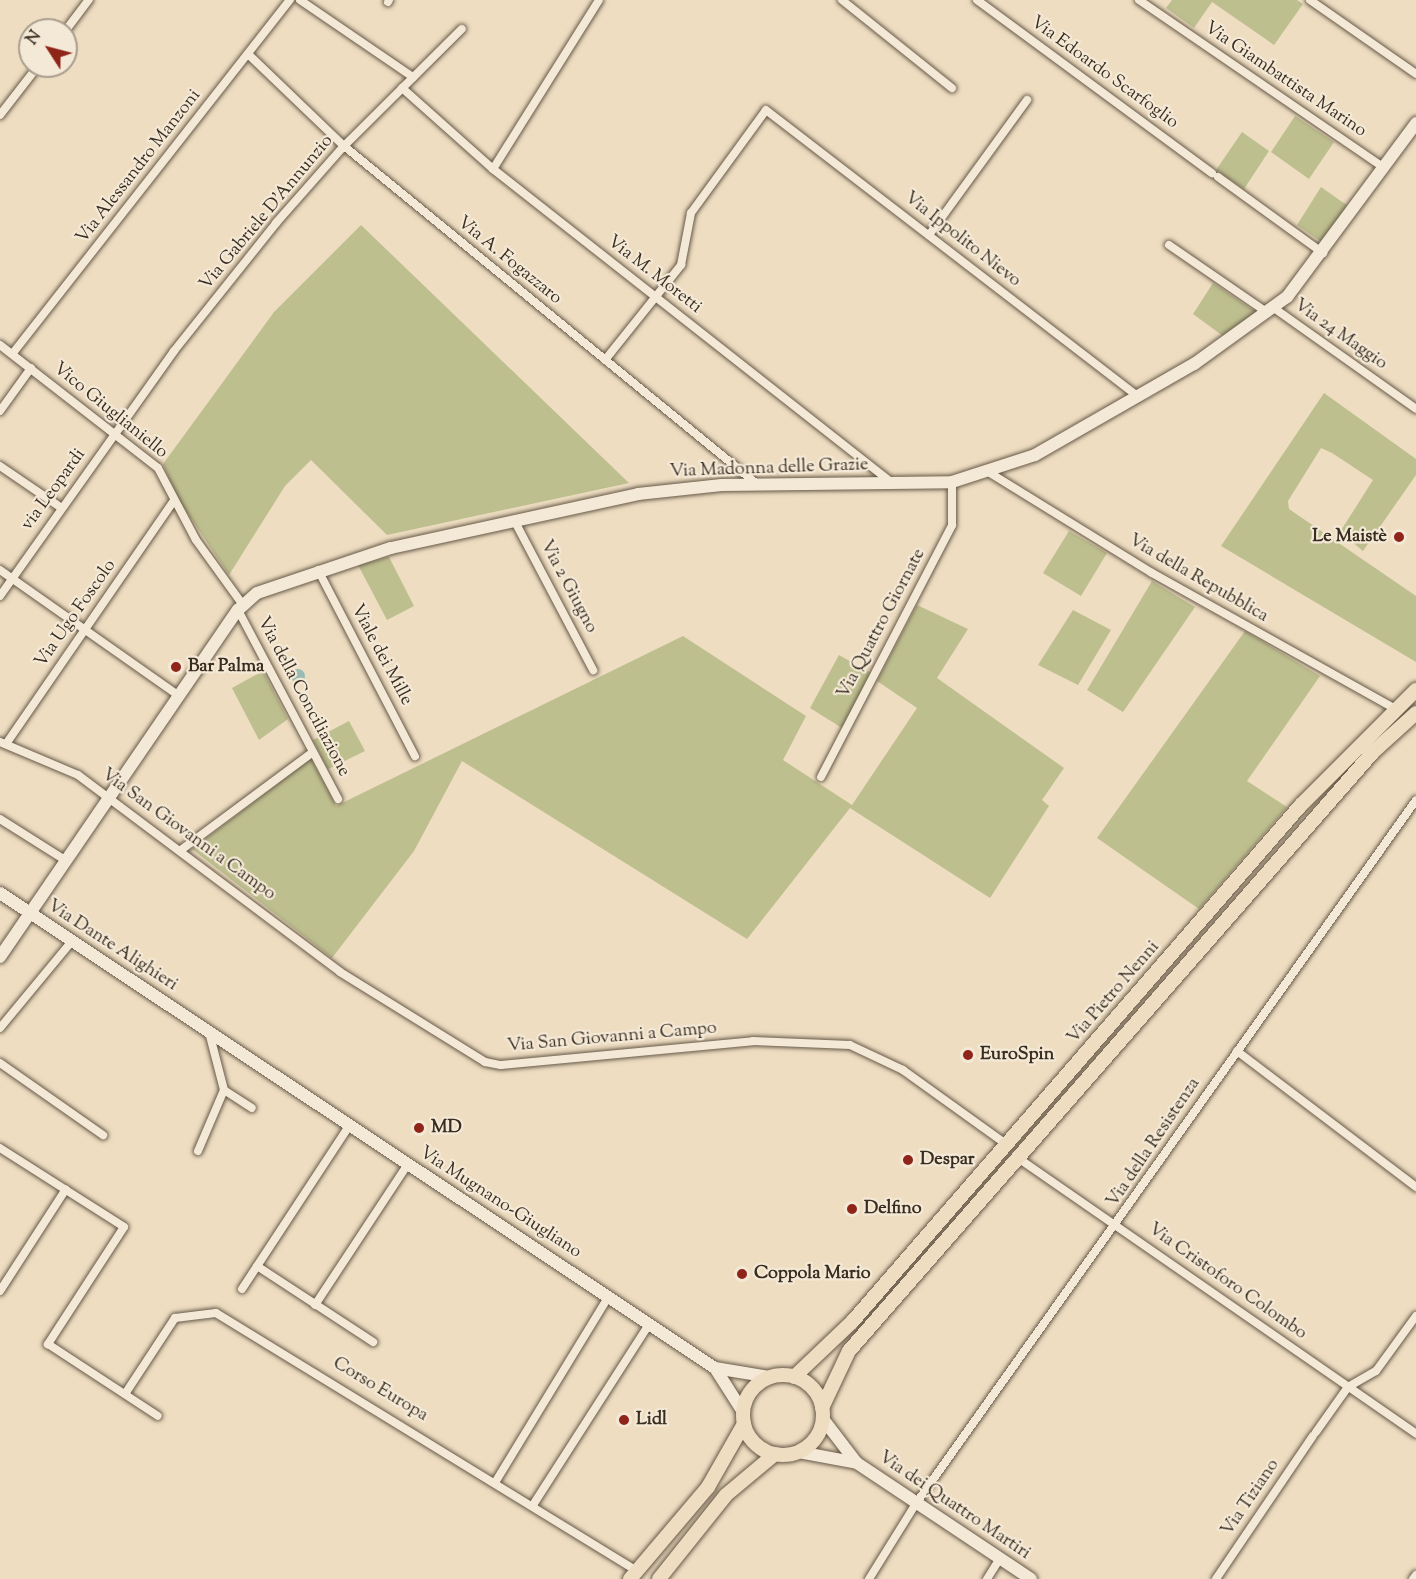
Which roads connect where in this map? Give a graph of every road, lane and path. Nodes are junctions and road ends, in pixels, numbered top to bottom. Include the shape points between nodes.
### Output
1 (89, 0) edge
2 (290, 0) edge
3 (300, 0) edge
4 (599, 0) edge
5 (842, 0) edge
6 (1139, 0) edge
7 (1310, 0) edge
8 (980, 1) edge
9 (75, 18) edge
10 (462, 29) dead end
11 (248, 54) junction
12 (1416, 74) edge
13 (413, 77) junction
14 (29, 78) edge
15 (402, 88) junction
16 (952, 88) dead end
17 (1027, 100) dead end
18 (0, 115) edge
19 (1416, 123) edge
20 (344, 146) junction
21 (1383, 167) junction
22 (493, 169) junction
23 (929, 235) junction
24 (1169, 245) dead end
25 (1323, 253) junction
26 (657, 298) junction
27 (1271, 311) junction
28 (0, 345) edge
29 (13, 353) junction
30 (605, 360) junction
31 (31, 368) junction
32 (1138, 396) junction
33 (1416, 409) edge
34 (0, 411) edge
35 (116, 434) junction
36 (0, 466) edge
37 (990, 473) junction
38 (891, 482) junction
39 (952, 482) junction
40 (757, 484) junction
41 (173, 502) junction
42 (60, 507) junction
43 (513, 520) junction
44 (0, 570) edge
45 (318, 570) junction
46 (12, 579) junction
47 (0, 596) edge
48 (241, 608) junction
49 (85, 630) junction
50 (593, 670) dead end
51 (1416, 690) edge
52 (179, 696) junction
53 (1394, 708) junction
54 (1416, 713) edge
55 (3, 743) edge
56 (313, 752) junction
57 (415, 756) dead end
58 (821, 777) dead end
59 (110, 796) junction
60 (338, 799) dead end
61 (1416, 800) edge
62 (0, 819) edge
63 (182, 850) junction
64 (65, 861) junction
65 (0, 893) edge
66 (29, 913) junction
67 (72, 940) junction
68 (0, 957) edge
69 (0, 1028) edge
70 (207, 1030) junction
71 (1236, 1051) junction
72 (0, 1063) edge
73 (224, 1090) junction
74 (252, 1108) dead end
75 (349, 1126) junction
76 (103, 1135) dead end
77 (1006, 1144) junction
78 (0, 1148) edge
79 (198, 1151) dead end
80 (1018, 1158) junction
81 (408, 1164) junction
82 (1416, 1186) edge
83 (66, 1189) junction
84 (1118, 1225) junction
85 (257, 1266) junction
86 (242, 1289) dead end
87 (0, 1291) edge
88 (609, 1296) junction
89 (315, 1305) junction
90 (1416, 1316) edge
91 (649, 1324) junction
92 (373, 1342) dead end
93 (715, 1368) junction
94 (770, 1377) junction
95 (794, 1377) junction
96 (1348, 1387) junction
97 (125, 1394) junction
98 (822, 1413) junction
99 (158, 1416) dead end
100 (743, 1418) junction
101 (1416, 1434) edge
102 (799, 1452) junction
103 (775, 1454) junction
104 (857, 1463) junction
105 (496, 1481) junction
106 (917, 1502) junction
107 (534, 1505) junction
108 (1000, 1558) junction
109 (634, 1575) edge
110 (1416, 1575) edge
111 (659, 1579) edge
112 (869, 1579) edge
113 (987, 1579) edge
114 (1031, 1579) edge
115 (1216, 1579) edge
116 (1413, 1579) edge

1 - 9 street
2 - 11 street, Via Alessandro Manzoni
3 - 13 street
4 - 22 street
5 - 16 street
6 - 21 street, Via Giambattista Marino
7 - 12 street
8 - 25 street, Via Edoardo Scarfoglio
10 - 13 street, Via Gabriele D'Annunzio
11 - 20 street, Via A. Fogazzaro
11 - 29 street, Via Alessandro Manzoni
13 - 15 street, Via Gabriele D'Annunzio
14 - 18 street
15 - 20 street, Via Gabriele D'Annunzio
15 - 22 street, Via M. Moretti
17 - 23 street
19 - 21 street, Via Madonna delle Grazie
20 - 30 street, Via A. Fogazzaro
20 - 35 street, Via Gabriele D'Annunzio via 276,223
21 - 25 street, Via Madonna delle Grazie
22 - 26 street, Via M. Moretti
23 - 26 street, Via Ippolito Nievo via 766,110 691,213 681,265
23 - 32 street, Via Ippolito Nievo
24 - 27 street, Via 24 Maggio
25 - 27 street, Via Madonna delle Grazie
26 - 30 street
26 - 38 street, Via M. Moretti
27 - 32 street, Via Madonna delle Grazie
27 - 33 street, Via 24 Maggio
28 - 29 street, Vico Giuglianiello
29 - 31 street, Vico Giuglianiello
30 - 40 street, Via A. Fogazzaro
31 - 34 street
31 - 35 street, Vico Giuglianiello
32 - 37 street, Via Madonna delle Grazie via 1054,446
35 - 41 street, Vico Giuglianiello via 158,468
35 - 42 street, via Leopardi
36 - 42 street
37 - 39 street, Via Madonna delle Grazie
37 - 53 street, Via della Repubblica via 1152,573
38 - 39 street, Via Madonna delle Grazie
38 - 40 street, Via Madonna delle Grazie
39 - 58 street, Via Quattro Giornate via 952,525
40 - 43 street, Via Madonna delle Grazie via 638,494
41 - 48 street, Vico Giuglianiello
41 - 49 street, Via Ugo Foscolo
42 - 46 street, via Leopardi
43 - 45 street, Via Madonna delle Grazie
43 - 50 street, Via 2 Giugno
44 - 46 street
45 - 48 street, Via Madonna delle Grazie via 269,586
45 - 57 street, Viale dei Mille
46 - 47 street, via Leopardi
46 - 49 street
48 - 52 street, Via Madonna delle Grazie
48 - 56 street, Via della Conciliazione
49 - 52 street
49 - 55 street, Via Ugo Foscolo
51 - 53 main road, Via Pietro Nenni
52 - 59 street, Via Madonna delle Grazie
53 - 77 main road, Via Pietro Nenni via 1301,805
54 - 80 main road via 1373,752
55 - 59 street, Via San Giovanni a Campo via 78,775
56 - 60 street, Via della Conciliazione
56 - 63 street
59 - 63 street, Via San Giovanni a Campo
59 - 64 street, Via Madonna delle Grazie
61 - 71 street, Via della Resistenza
62 - 64 street
63 - 77 street, Via San Giovanni a Campo via 340,972 485,1062 501,1065 753,1041 850,1045 903,1070
64 - 66 street, Via Madonna delle Grazie
65 - 66 street, Via Dante Alighieri
66 - 67 street, Via Dante Alighieri
66 - 68 street, Via Madonna delle Grazie
67 - 69 street
67 - 70 street, Via Dante Alighieri
70 - 73 street
70 - 75 street, Via Mugnano-Giugliano
71 - 82 street
71 - 84 street, Via della Resistenza
72 - 76 street
73 - 74 street
73 - 79 street
75 - 81 street, Via Mugnano-Giugliano
75 - 85 street
77 - 95 main road, Via Pietro Nenni via 852,1322
78 - 83 street
80 - 84 street, Via Cristoforo Colombo
80 - 98 main road via 849,1351
81 - 88 street, Via Mugnano-Giugliano
81 - 89 street
83 - 87 street
83 - 97 street via 124,1227 48,1344
84 - 96 street, Via Cristoforo Colombo
84 - 106 street, Via della Resistenza
85 - 86 street
85 - 89 street
88 - 91 street, Via Mugnano-Giugliano
88 - 105 street
89 - 92 street
90 - 96 street via 1376,1371
91 - 93 street, Via Mugnano-Giugliano
91 - 107 street
93 - 94 street, Via Mugnano-Giugliano
93 - 100 street, Via Mugnano-Giugliano
94 - 95 main road
94 - 100 main road via 751,1390
95 - 98 main road via 812,1388
96 - 101 street, Via Cristoforo Colombo
96 - 115 street, Via Tiziano
97 - 99 street
97 - 105 street, Corso Europa via 175,1318 216,1313
98 - 102 main road via 815,1438
98 - 104 street, Via dei Quattro Martiri
100 - 103 main road via 755,1444
100 - 109 main road via 708,1487
102 - 103 main road
102 - 104 street, Via dei Quattro Martiri
103 - 111 main road via 726,1495
104 - 106 street, Via dei Quattro Martiri
105 - 107 street, Corso Europa
106 - 108 street, Via dei Quattro Martiri
106 - 112 street, Via della Resistenza
107 - 109 street, Corso Europa
108 - 113 street
108 - 114 street, Via dei Quattro Martiri
110 - 116 street

